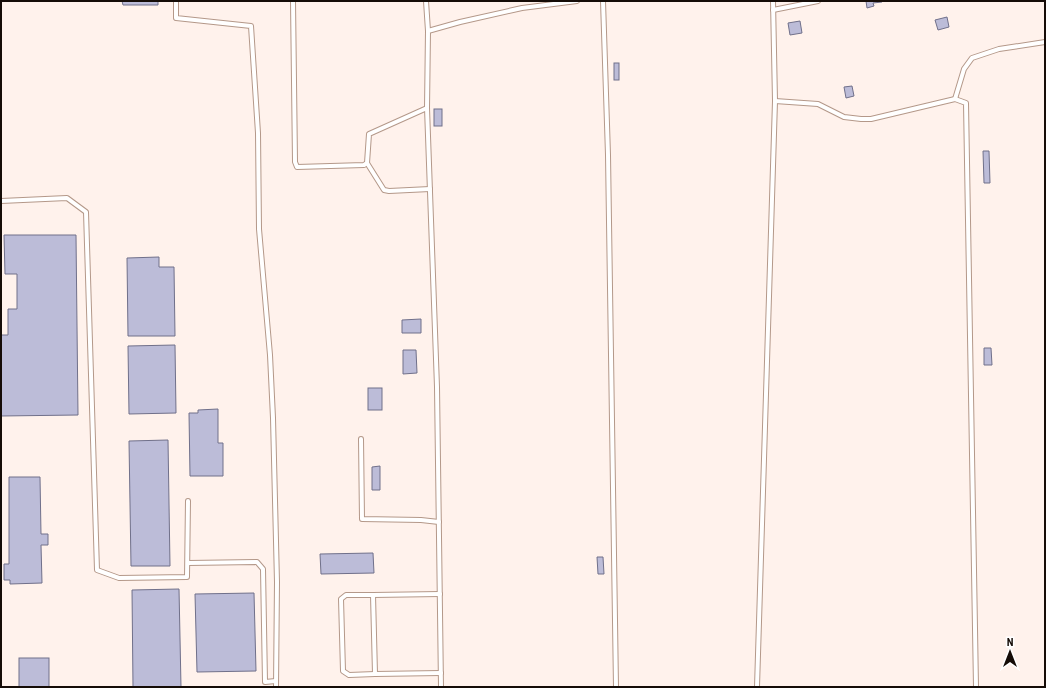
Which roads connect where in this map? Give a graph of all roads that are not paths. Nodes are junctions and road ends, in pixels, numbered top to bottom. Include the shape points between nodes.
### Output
1 (176, 1) edge
2 (293, 1) edge
3 (426, 1) edge
4 (577, 1) edge
5 (604, 1) edge
6 (773, 1) edge
7 (818, 1) edge
8 (773, 10) junction
9 (428, 31) junction
10 (1045, 42) edge
11 (955, 99) junction
12 (775, 101) junction
13 (427, 108) junction
14 (367, 163) junction
15 (430, 189) junction
16 (1, 201) edge
17 (361, 439) dead end
18 (188, 501) dead end
19 (439, 522) junction
20 (188, 562) junction
21 (440, 594) junction
22 (373, 595) junction
23 (441, 673) junction
24 (375, 674) junction
25 (276, 681) junction
26 (276, 687) edge
27 (441, 687) edge
28 (616, 687) edge
29 (757, 687) edge
30 (976, 687) edge

1 - 25 lane via 176,18 251,26 258,133 259,229 273,418 277,582
2 - 14 lane via 295,164 300,167
3 - 9 lane
4 - 9 lane via 522,8
5 - 28 lane
6 - 8 lane
7 - 8 lane
8 - 12 lane
9 - 13 lane
10 - 11 lane via 999,49 972,58 964,69
11 - 12 lane via 871,119 844,117 818,104
11 - 30 lane via 966,103
12 - 29 lane
13 - 14 lane via 369,134
13 - 15 lane
14 - 15 lane via 384,190
15 - 19 lane via 438,387
16 - 20 lane via 67,198 86,212 97,570 119,578 188,576
17 - 19 lane via 362,519
18 - 20 lane
19 - 21 lane
20 - 25 lane via 257,562 263,569 265,682
21 - 22 lane
21 - 23 lane
22 - 24 lane
22 - 24 lane via 346,594 341,600 343,671 349,675
23 - 24 lane
23 - 27 lane
25 - 26 lane

